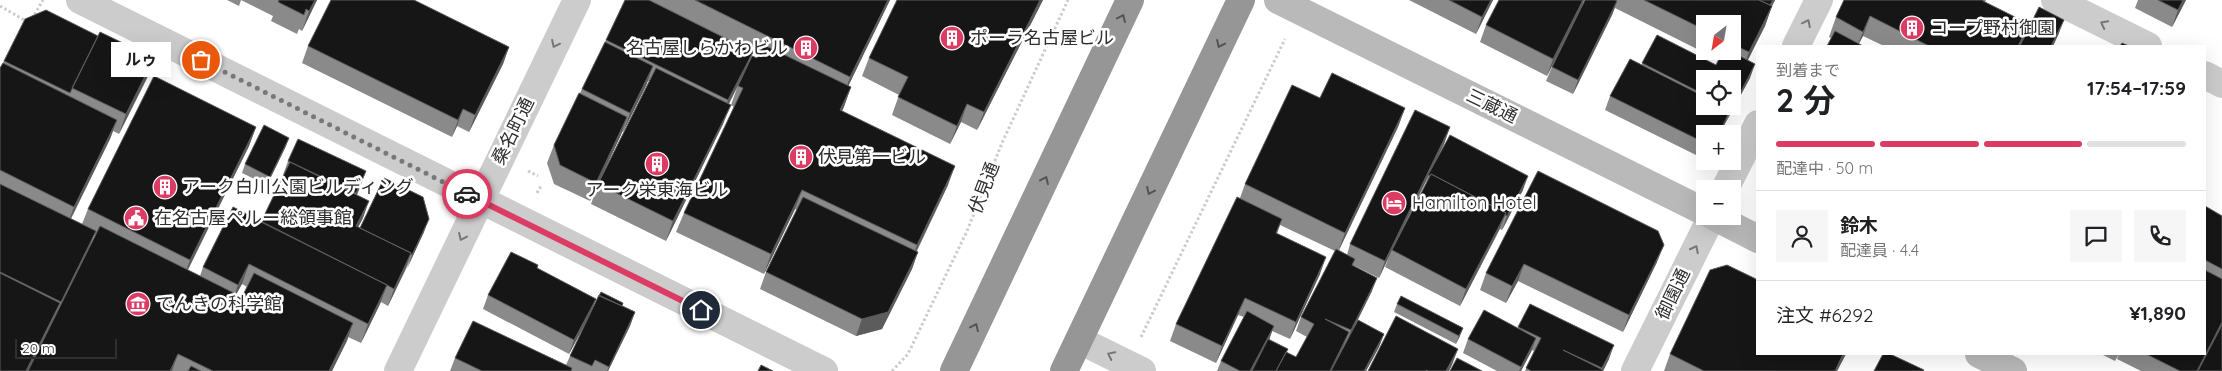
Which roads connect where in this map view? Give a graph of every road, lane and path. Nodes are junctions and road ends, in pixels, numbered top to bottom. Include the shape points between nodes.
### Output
1 (43, 0) edge
2 (80, 0) edge
3 (577, 0) edge
4 (1068, 0) edge
5 (1130, 0) edge
6 (1241, 0) edge
7 (1278, 0) edge
8 (1819, 0) edge
9 (2056, 0) edge
10 (0, 6) edge
11 (31, 20) edge
12 (26, 21) edge
13 (1796, 45) edge
14 (2146, 45) edge
15 (1281, 50) dead end
16 (2206, 76) edge
17 (2222, 84) edge
18 (1756, 128) edge
19 (1730, 180) edge
20 (479, 200) junction
21 (1696, 208) edge
22 (1708, 225) edge
23 (1730, 225) edge
24 (1756, 239) edge
25 (1079, 340) junction
26 (1981, 355) edge
27 (1135, 367) edge
28 (398, 371) edge
29 (824, 371) edge
30 (892, 371) edge
31 (954, 371) edge
32 (1064, 371) edge
33 (1635, 371) edge
34 (2013, 371) edge

1 - 11 path
2 - 20 street
3 -> 20 street, 桑名町通
4 - 30 path, 伏見通 via 1002,144 967,231 908,354
31 -> 5 highway
6 -> 25 highway
7 - 21 street, 三蔵通
13 -> 8 street
14 -> 9 street
10 - 12 path
15 - 27 path
16 - 17 street
18 - 19 street
20 -> 28 street, 桑名町通
20 - 29 street
33 -> 22 street, 御園通
23 - 24 street
27 -> 25 street
25 - 32 highway
26 - 34 street

